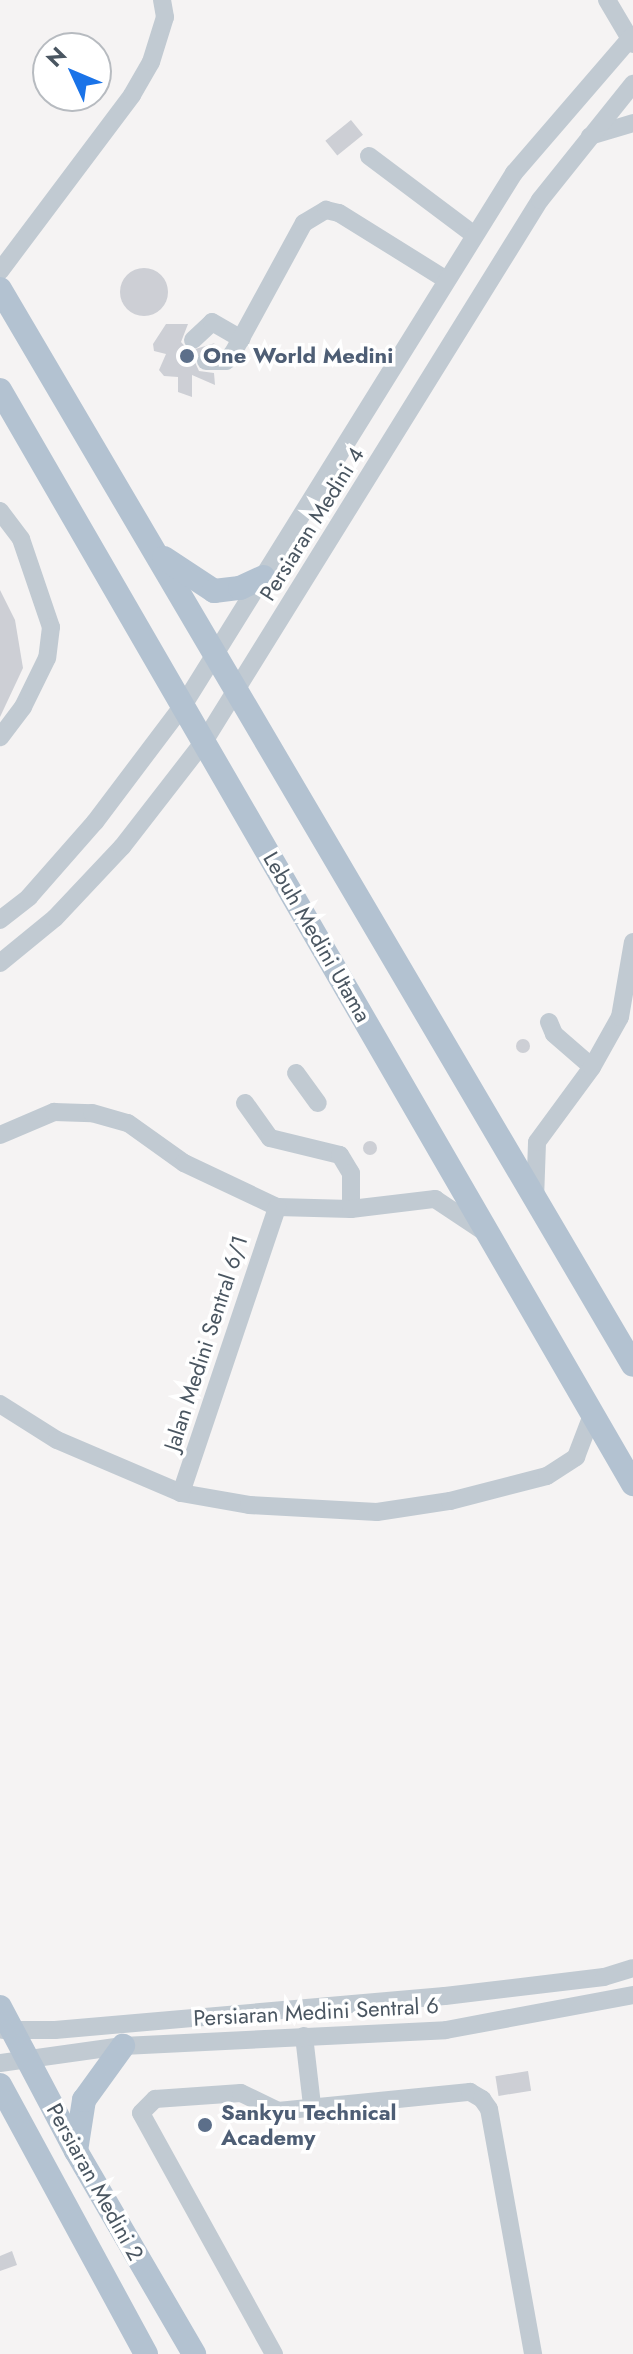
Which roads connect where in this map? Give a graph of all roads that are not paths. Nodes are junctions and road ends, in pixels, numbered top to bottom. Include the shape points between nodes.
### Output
1 (162, 0) edge
2 (607, 0) edge
3 (632, 39) edge
4 (633, 84) edge
5 (633, 123) edge
6 (590, 136) junction
7 (369, 156) dead end
8 (473, 234) junction
9 (0, 271) edge
10 (445, 279) junction
11 (0, 289) edge
12 (241, 339) junction
13 (193, 340) dead end
14 (206, 361) dead end
15 (0, 390) edge
16 (0, 511) edge
17 (153, 550) junction
18 (264, 577) junction
19 (214, 655) junction
20 (236, 694) junction
21 (184, 704) junction
22 (0, 737) edge
23 (205, 740) junction
24 (0, 920) edge
25 (633, 942) edge
26 (0, 963) edge
27 (549, 1022) dead end
28 (592, 1067) junction
29 (296, 1073) dead end
30 (245, 1103) dead end
31 (318, 1103) dead end
32 (0, 1135) edge
33 (535, 1200) junction
34 (277, 1207) junction
35 (351, 1209) junction
36 (486, 1233) junction
37 (632, 1361) edge
38 (0, 1404) edge
39 (592, 1415) junction
40 (633, 1484) edge
41 (181, 1493) junction
42 (633, 1968) edge
43 (633, 1995) edge
44 (0, 2007) edge
45 (6, 2030) edge
46 (304, 2036) junction
47 (123, 2046) junction
48 (25, 2060) junction
49 (0, 2063) edge
50 (0, 2085) edge
51 (312, 2105) junction
52 (76, 2151) junction
53 (144, 2352) edge
54 (194, 2354) edge
55 (274, 2354) edge
56 (533, 2354) edge

1 - 9 street via 165,17 151,62 132,95
2 - 3 street
3 - 8 street, Persiaran Medini 4 via 514,173
4 - 6 street, Persiaran Medini 4
5 - 6 street
6 - 20 street, Persiaran Medini 4 via 540,200
7 - 8 street
8 - 10 street, Persiaran Medini 4
10 - 12 street via 326,210 304,223
10 - 18 street, Persiaran Medini 4
11 - 17 main road
12 - 13 street via 212,322
12 - 14 street via 226,361
15 - 21 main road, Lebuh Medini Utama
16 - 22 street via 21,539 51,627 47,658 23,707
17 - 18 main road via 214,591 240,588
17 - 19 main road
18 - 19 street, Persiaran Medini 4
19 - 20 main road
19 - 21 street, Persiaran Medini 4
20 - 23 street, Persiaran Medini 4
20 - 33 main road
21 - 23 main road, Lebuh Medini Utama
21 - 24 street, Persiaran Medini 4 via 95,822 29,897
23 - 26 street, Persiaran Medini 4 via 122,847 55,918
23 - 36 main road, Lebuh Medini Utama
25 - 28 street via 620,1017
27 - 28 street via 554,1034
28 - 33 street via 537,1142
29 - 31 street
30 - 35 street via 270,1138 340,1155 351,1173
32 - 34 street via 54,1112 92,1113 128,1123 184,1163
33 - 37 main road
34 - 35 street
34 - 41 street, Jalan Medini Sentral 6/1
35 - 36 street via 435,1199
36 - 39 main road, Lebuh Medini Utama
38 - 41 street via 57,1440
39 - 40 main road, Lebuh Medini Utama
39 - 41 street via 576,1457 547,1476 450,1501 377,1512 249,1505
42 - 45 street, Persiaran Medini Sentral 6 via 604,1977 445,1996
43 - 46 street, Persiaran Medini Sentral 6 via 446,2030
44 - 45 main road, Persiaran Medini 2
45 - 48 main road, Persiaran Medini 2
46 - 47 street, Persiaran Medini Sentral 6
46 - 51 street
47 - 48 street, Persiaran Medini Sentral 6
47 - 52 main road via 84,2100
48 - 49 street, Persiaran Medini Sentral 6
48 - 52 main road, Persiaran Medini 2
50 - 53 main road, Persiaran Medini 2
51 - 55 street via 278,2111 241,2093 155,2099 141,2113
51 - 56 street via 470,2092 482,2099 489,2109
52 - 54 main road, Persiaran Medini 2

